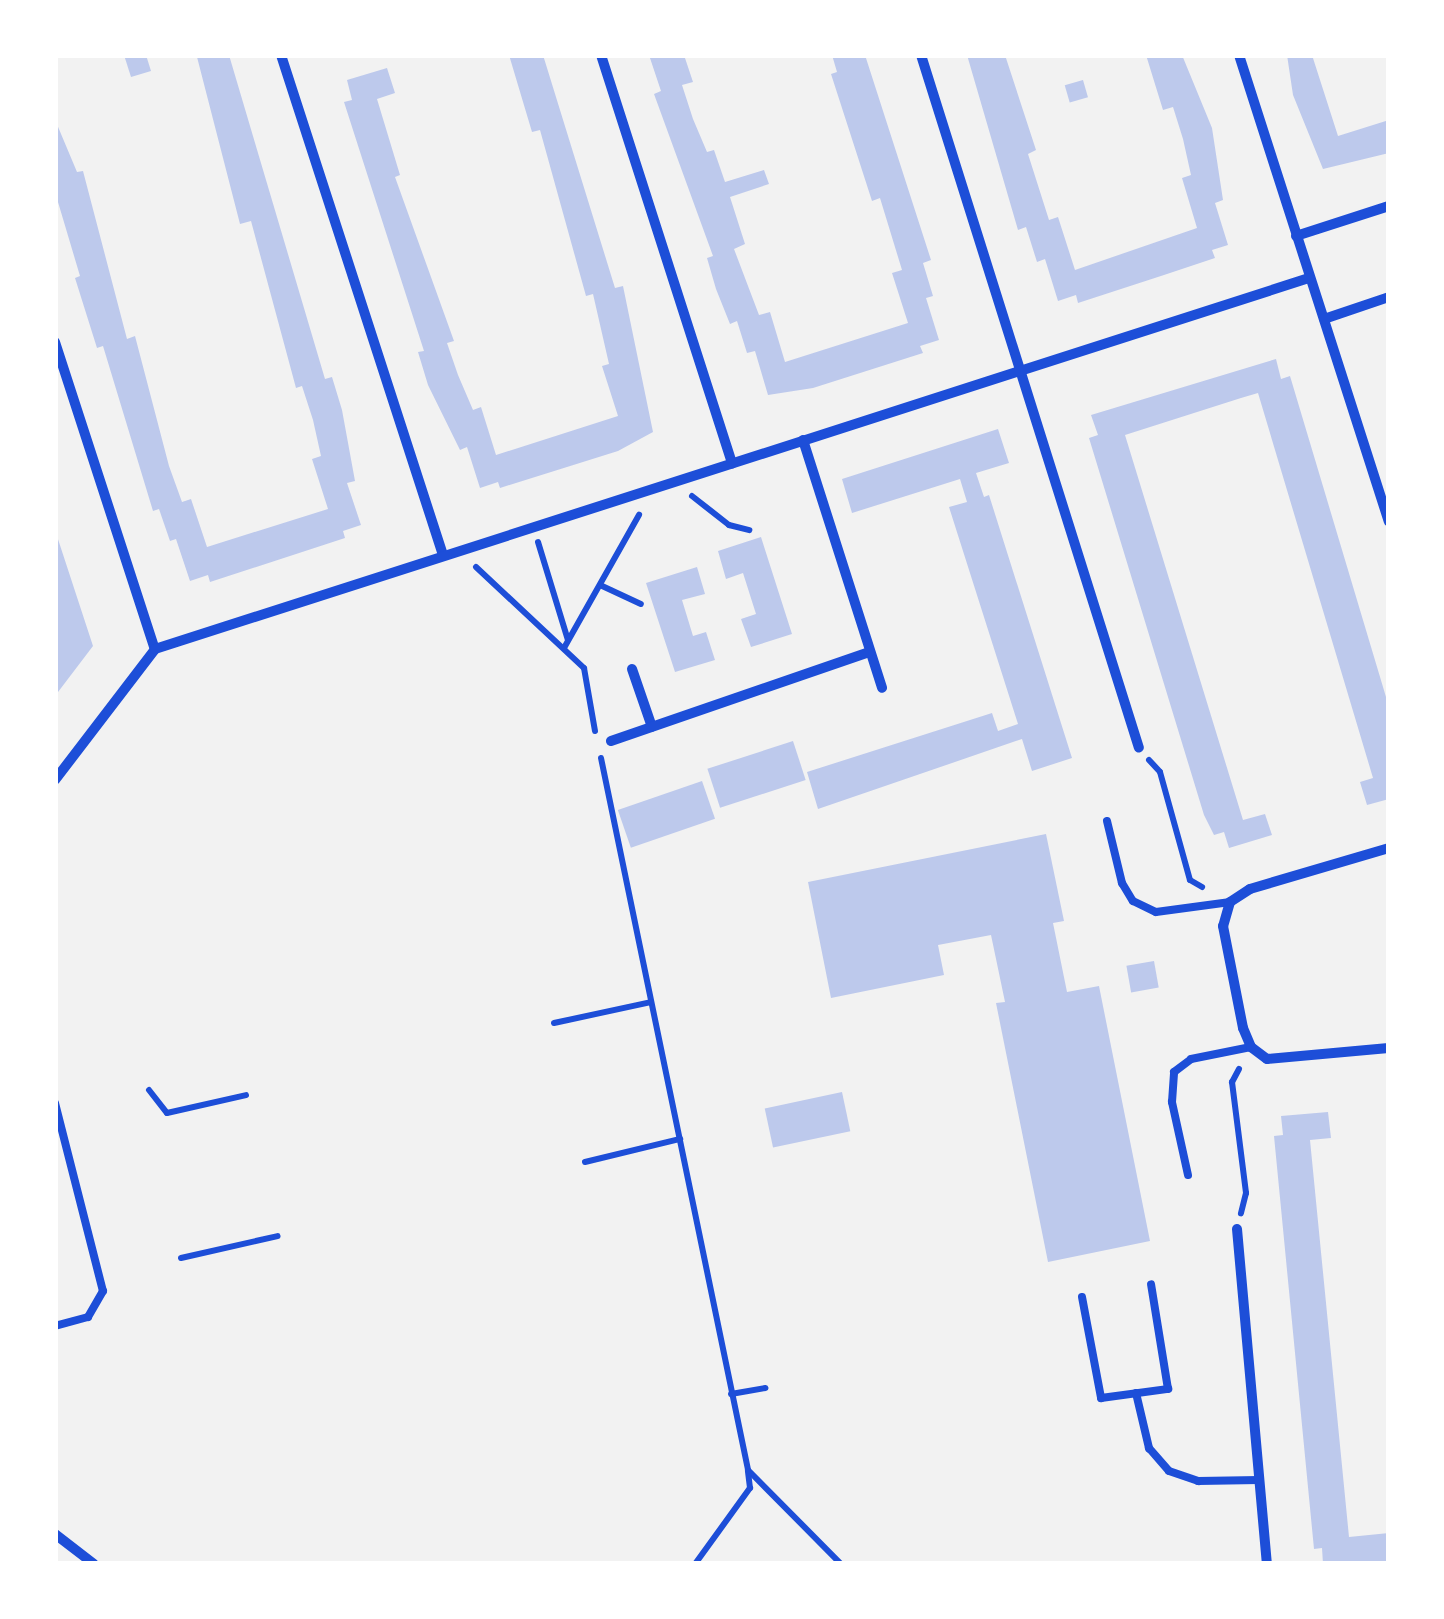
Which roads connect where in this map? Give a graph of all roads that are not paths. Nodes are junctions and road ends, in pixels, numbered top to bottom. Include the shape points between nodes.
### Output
1 (281, 55) edge
2 (601, 55) edge
3 (921, 55) edge
4 (1238, 55) edge
5 (1389, 206) edge
6 (1296, 236) junction
7 (1309, 278) junction
8 (1389, 297) edge
9 (1324, 319) junction
10 (55, 342) edge
11 (1022, 369) junction
12 (804, 440) junction
13 (732, 462) junction
14 (1389, 522) edge
15 (444, 555) junction
16 (154, 649) junction
17 (870, 652) junction
18 (632, 669) dead end
19 (882, 688) dead end
20 (652, 727) junction
21 (611, 741) dead end
22 (1139, 748) road end
23 (55, 780) edge
24 (1107, 821) dead end
25 (1389, 848) edge
26 (1230, 902) junction
27 (1251, 1048) junction
28 (1389, 1048) edge
29 (55, 1103) edge
30 (1188, 1175) dead end
31 (1237, 1228) road end
32 (1151, 1284) dead end
33 (1082, 1297) dead end
34 (55, 1326) edge
35 (1136, 1393) junction
36 (1259, 1480) junction
37 (57, 1541) edge
38 (94, 1564) edge
39 (1266, 1564) edge

1 - 15 street
2 - 13 street
3 - 11 street
4 - 6 street
5 - 6 street
6 - 7 street
7 - 9 street
7 - 11 street
8 - 9 street
9 - 14 street
10 - 16 street
11 - 12 street
11 - 22 street
12 - 13 street
12 - 17 street
13 - 15 street
15 - 16 street
16 - 23 street
17 - 19 street
17 - 20 street
18 - 20 street
20 - 21 street
24 - 26 lane via 1133,902 1156,912
25 - 26 street via 1250,889
26 - 27 street via 1223,926
27 - 28 street via 1267,1059
27 - 30 lane via 1191,1058 1174,1072 1172,1102
29 - 34 lane via 102,1291 88,1317
31 - 36 street
32 - 35 lane via 1168,1388
33 - 35 lane via 1100,1398
35 - 36 lane via 1149,1448 1169,1471 1198,1481
36 - 39 street
37 - 38 street

